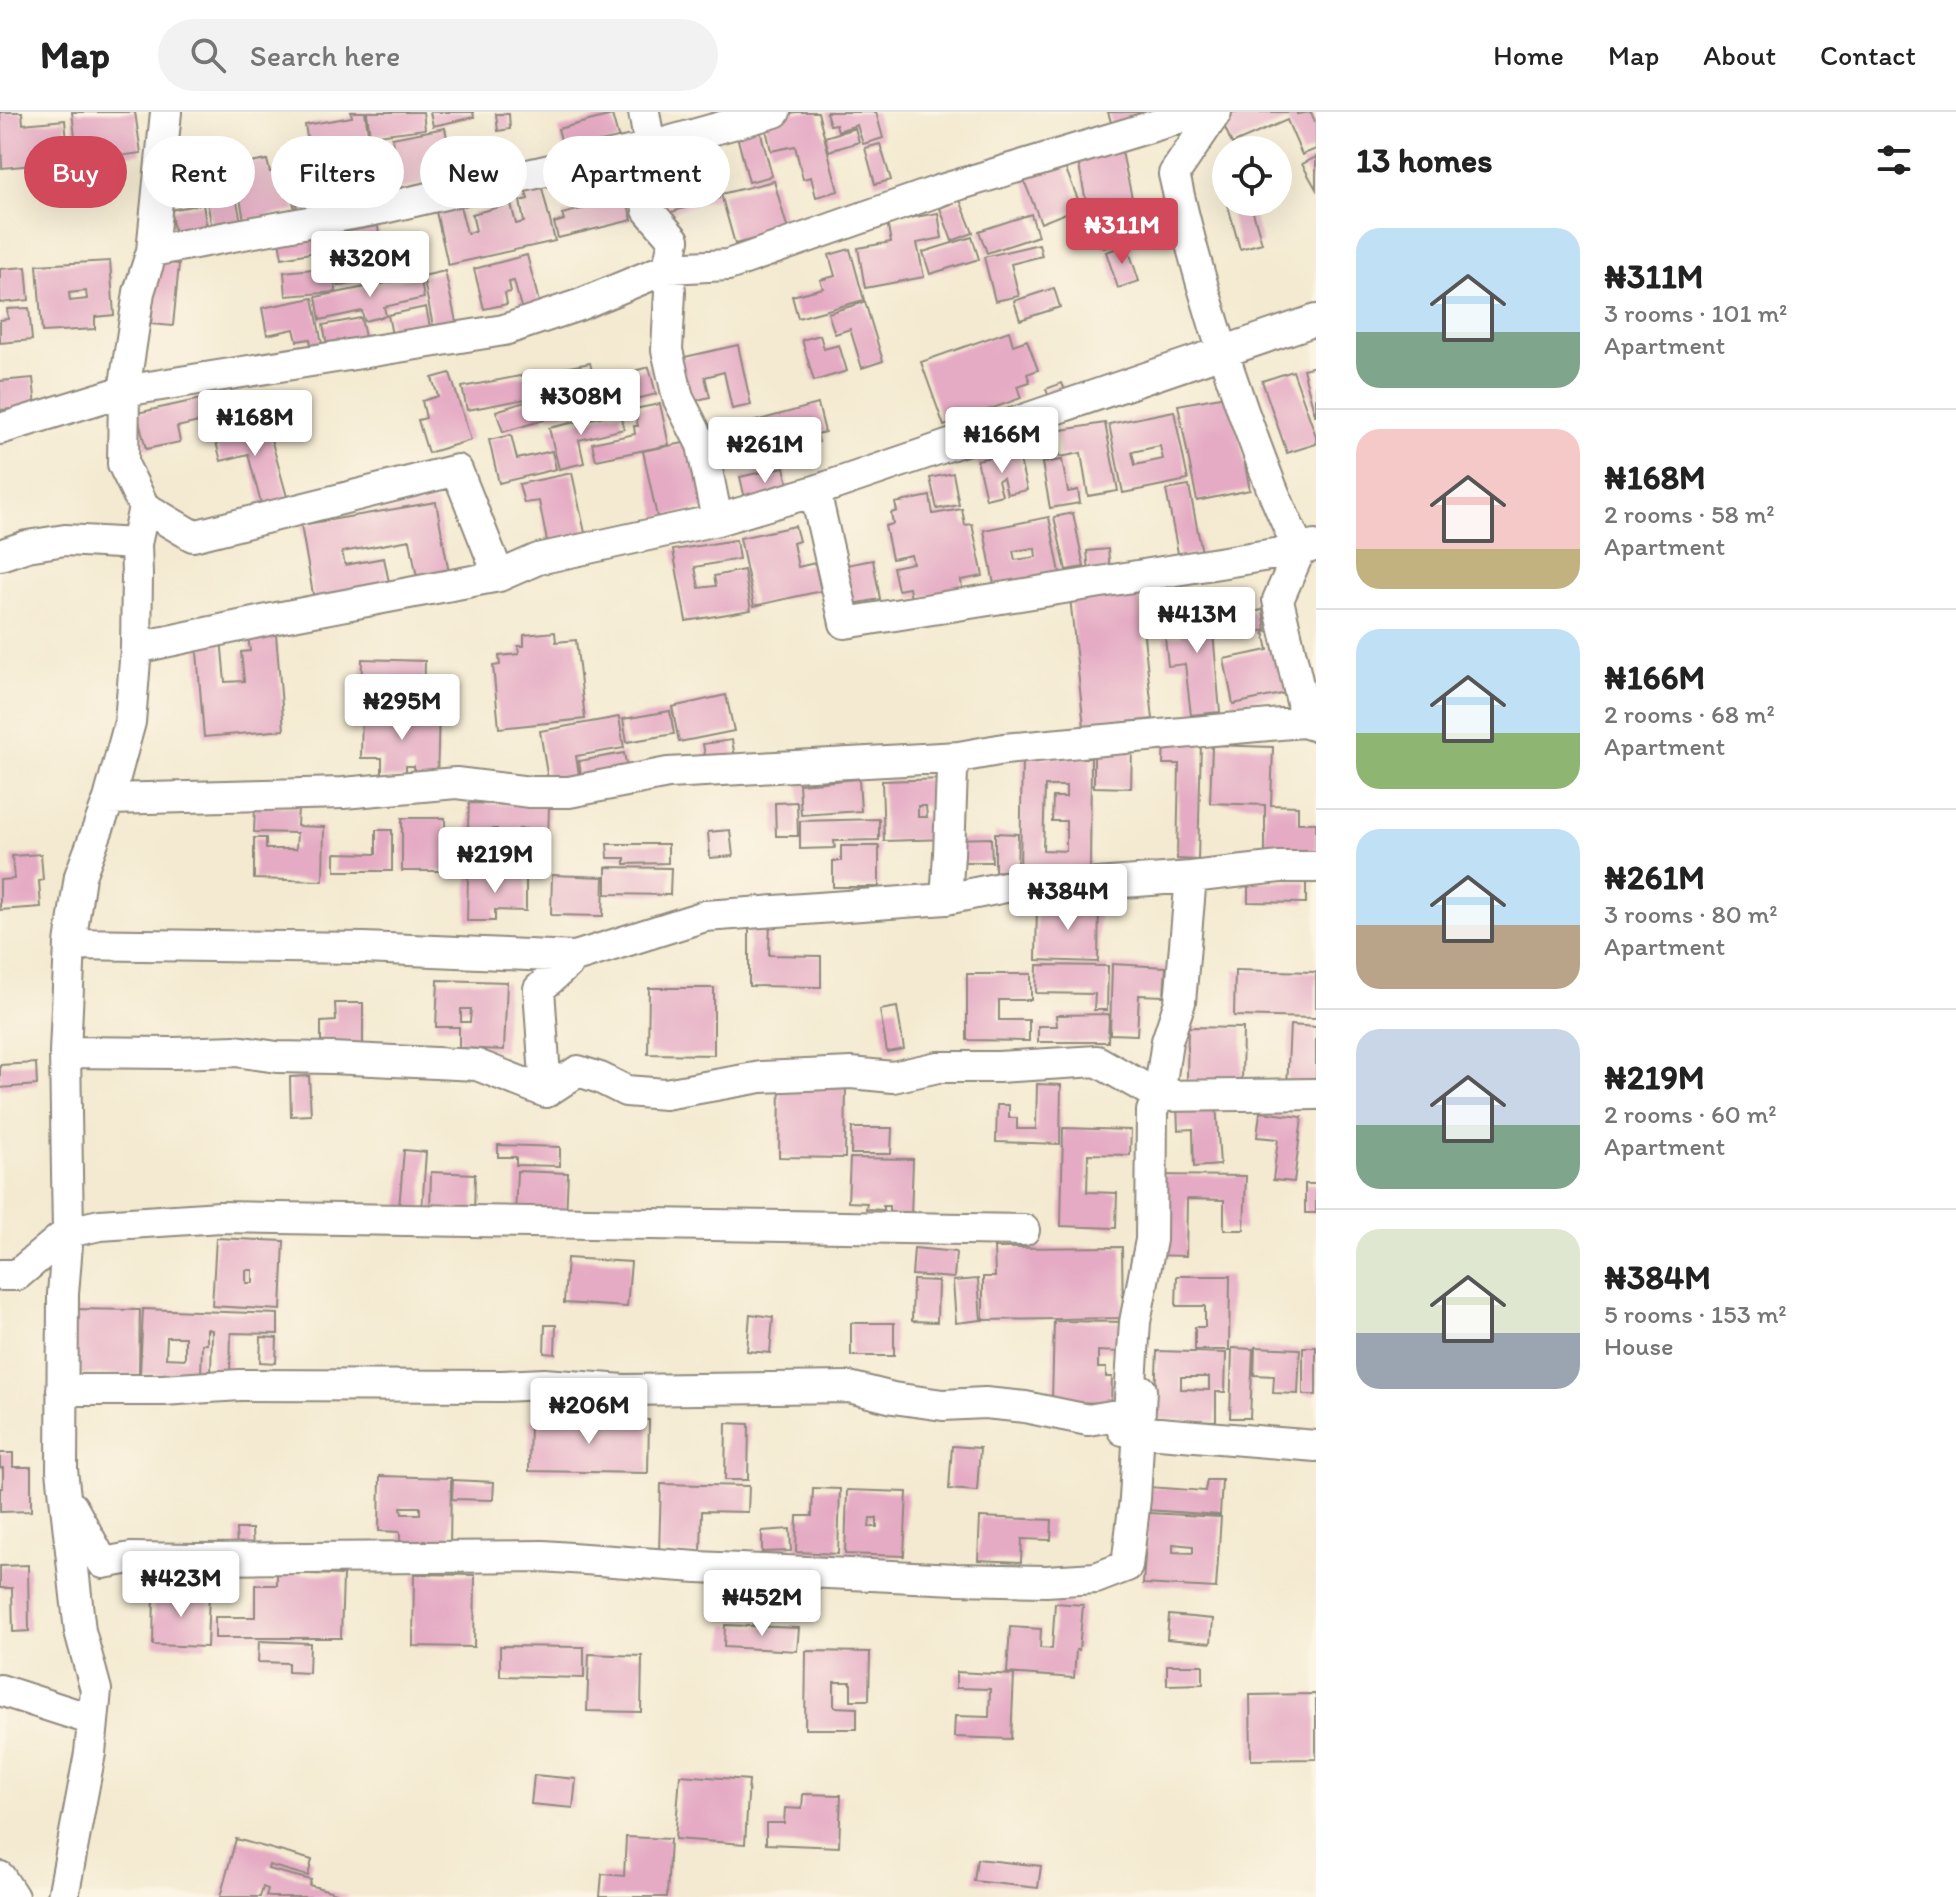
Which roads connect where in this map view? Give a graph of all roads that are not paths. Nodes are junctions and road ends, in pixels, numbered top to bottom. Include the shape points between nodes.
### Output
1 (167, 112) edge
2 (644, 112) edge
3 (775, 112) edge
4 (1200, 112) edge
5 (1216, 112) edge
6 (648, 136) edge
7 (689, 136) edge
8 (543, 172) edge
9 (648, 208) edge
10 (152, 251) junction
11 (668, 268) junction
12 (1316, 320) edge
13 (1222, 354) junction
14 (124, 391) junction
15 (0, 429) edge
16 (815, 491) junction
17 (144, 507) junction
18 (717, 520) junction
19 (136, 544) junction
20 (1308, 547) edge
21 (0, 555) edge
22 (499, 576) junction
23 (136, 648) junction
24 (1309, 724) edge
25 (959, 757) junction
26 (109, 799) junction
27 (1316, 867) edge
28 (1191, 877) junction
29 (946, 899) junction
30 (70, 944) junction
31 (575, 957) junction
32 (65, 1052) junction
33 (546, 1092) junction
34 (1316, 1094) edge
35 (1159, 1096) junction
36 (1024, 1230) dead end
37 (68, 1232) junction
38 (1147, 1260) junction
39 (0, 1275) edge
40 (62, 1390) junction
41 (1036, 1423) dead end
42 (1140, 1431) junction
43 (1316, 1446) edge
44 (65, 1493) junction
45 (0, 1690) edge
46 (93, 1720) junction
47 (0, 1877) edge
48 (13, 1897) edge
49 (63, 1897) edge

1 - 10 street
2 - 6 street
3 - 7 street
4 - 11 street via 941,190 728,265
5 - 13 street via 1174,174
8 - 10 street via 384,208
9 - 11 street via 674,240
10 - 14 street via 139,292
11 - 14 street via 504,330
11 - 18 street via 667,350 678,398 702,445
12 - 13 street
13 - 16 street
13 - 20 street via 1273,493
14 - 15 street
14 - 17 street via 123,464
16 - 18 street
16 - 20 street via 845,623
17 - 19 street
17 - 22 street via 193,536 457,470
18 - 22 street via 538,559
19 - 21 street via 65,540
19 - 23 street
20 - 24 street via 1278,600
22 - 23 street
23 - 26 street via 130,722
24 - 25 street
25 - 26 street via 668,773 569,792 456,783 343,793
25 - 29 street via 952,771
26 - 30 street via 80,876
27 - 28 street
28 - 29 street via 1056,887 1025,883
28 - 35 street via 1180,1002 1167,1041
29 - 31 street via 705,916
30 - 31 street
30 - 32 street
31 - 33 street via 539,989
32 - 33 street via 236,1051 477,1065
32 - 37 street
33 - 35 street via 578,1071 626,1091 665,1094 761,1077 893,1077 938,1067 1097,1061
34 - 35 street
35 - 38 street via 1152,1111
36 - 37 street via 220,1217
37 - 39 street via 17,1275
37 - 40 street
38 - 40 street via 1135,1322 1129,1413 1088,1420 1025,1407 943,1405 849,1387 240,1385
38 - 42 street
40 - 44 street
41 - 42 street
42 - 43 street
42 - 44 street via 1127,1566 1096,1578 1046,1581 543,1556 131,1558 103,1563
44 - 46 street via 80,1631 96,1690
45 - 46 street
46 - 49 street
47 - 48 street

